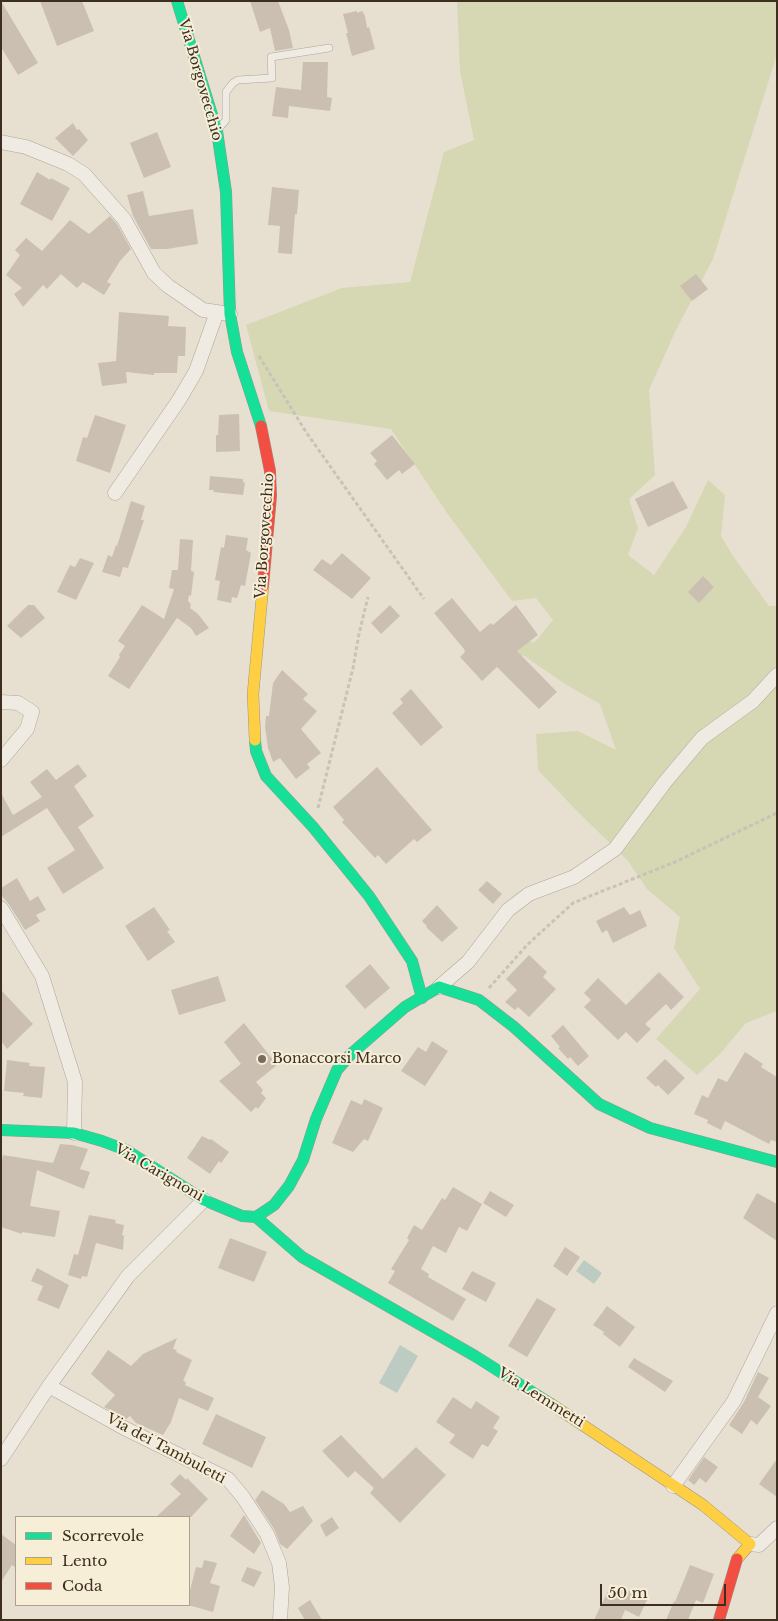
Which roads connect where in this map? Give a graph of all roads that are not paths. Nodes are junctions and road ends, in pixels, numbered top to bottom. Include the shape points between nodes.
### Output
1 (177, 1) edge
2 (329, 48) dead end
3 (217, 131) junction
4 (1, 142) edge
5 (223, 313) junction
6 (115, 494) dead end
7 (777, 676) edge
8 (1, 702) edge
9 (1, 760) edge
10 (1, 908) edge
11 (439, 987) junction
12 (422, 998) junction
13 (1, 1130) edge
14 (74, 1133) junction
15 (776, 1164) edge
16 (204, 1200) junction
17 (256, 1218) junction
18 (777, 1313) edge
19 (49, 1386) junction
20 (1, 1459) edge
21 (673, 1486) junction
22 (777, 1528) edge
23 (750, 1544) junction
24 (280, 1620) edge
25 (719, 1620) edge

1 - 3 street, Via Borgovecchio
2 - 3 lane via 271,57 272,78 233,83 226,92 226,120
3 - 5 street, Via Borgovecchio via 226,192
4 - 5 street via 26,147 84,174 124,219 154,273 203,310
5 - 6 street via 179,400
5 - 12 street, Via Borgovecchio via 259,418 270,471 271,496 253,694 256,751 266,776 369,896 412,961
7 - 11 street via 753,701 702,738 615,849 574,877 529,894 508,910 468,962
8 - 9 street via 18,702 32,712 27,729
10 - 14 street via 42,976 75,1082
11 - 12 street
11 - 15 street via 479,1000 514,1027 599,1104 650,1128
12 - 17 street via 405,1007 337,1070 303,1160 289,1186 274,1205
13 - 14 street, Via Carignoni
14 - 16 street, Via Carignoni via 126,1150
16 - 17 street, Via Carignoni via 242,1216
16 - 19 street via 128,1276
17 - 21 street, Via Lemmetti via 302,1258 475,1356
18 - 21 street via 734,1401
19 - 20 street
19 - 24 street, Via dei Tambuletti via 124,1428 228,1479 267,1534 279,1563 282,1587
21 - 23 street, Via Lemmetti via 704,1505
22 - 23 street via 759,1545
23 - 25 street via 737,1560

